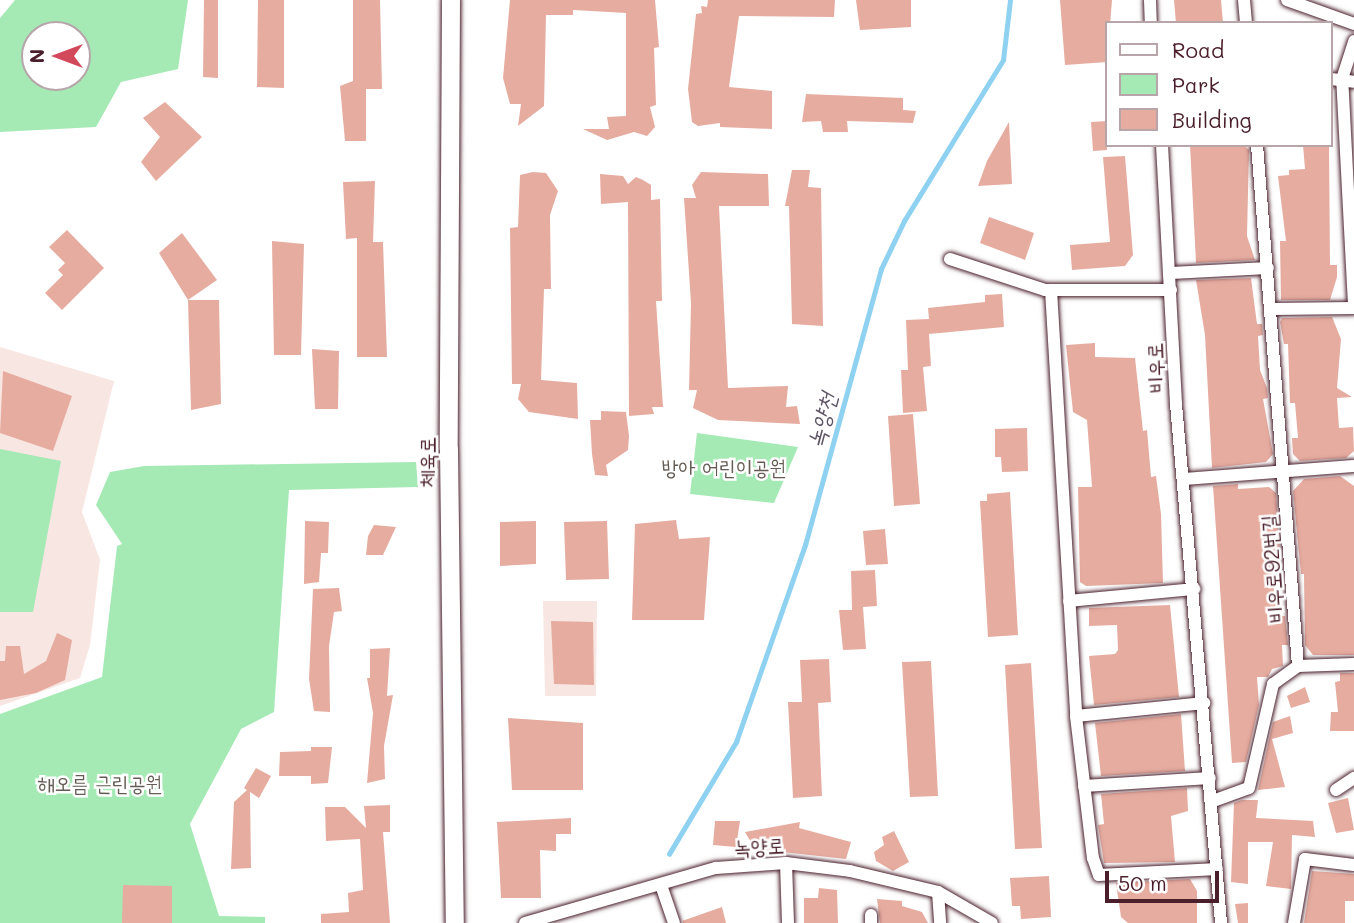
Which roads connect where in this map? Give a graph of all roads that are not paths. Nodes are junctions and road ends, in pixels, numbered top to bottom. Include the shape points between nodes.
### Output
1 (451, 0) edge
2 (1150, 0) edge
3 (1244, 0) edge
4 (1287, 0) edge
5 (1151, 21) edge
6 (1246, 21) edge
7 (1354, 24) edge
8 (1354, 41) edge
9 (1342, 80) edge
10 (1162, 147) edge
11 (1257, 147) edge
12 (1351, 180) edge
13 (950, 259) dead end
14 (1268, 268) junction
15 (1171, 274) junction
16 (1055, 290) junction
17 (1171, 290) junction
18 (1354, 306) edge
19 (1271, 309) junction
20 (1354, 466) edge
21 (1284, 470) junction
22 (1184, 479) junction
23 (1194, 589) junction
24 (1069, 601) junction
25 (1354, 664) edge
26 (1298, 666) junction
27 (1205, 703) junction
28 (1076, 716) junction
29 (1210, 778) junction
30 (1354, 778) edge
31 (1084, 786) junction
32 (1336, 790) dead end
33 (1213, 801) junction
34 (786, 863) junction
35 (1354, 865) edge
36 (1217, 869) junction
37 (661, 885) junction
38 (938, 892) junction
39 (455, 923) edge
40 (525, 923) edge
41 (674, 923) edge
42 (788, 923) edge
43 (940, 923) edge
44 (992, 923) edge
45 (1221, 923) edge
46 (1294, 923) edge

1 - 39 street, 체육로 via 449,449
2 - 5 street
3 - 6 street
4 - 7 street
8 - 9 street
9 - 12 street
10 - 15 street, 비우로
11 - 14 street, 비우로92번길
12 - 18 street
13 - 16 street
14 - 15 street
14 - 19 street, 비우로92번길
15 - 17 street, 비우로
16 - 17 street
16 - 24 street
17 - 22 street, 비우로
18 - 19 street
19 - 21 street, 비우로92번길
20 - 21 street
21 - 22 street
21 - 26 street, 비우로92번길
22 - 23 street, 비우로
23 - 24 street
23 - 27 street, 비우로
24 - 28 street
25 - 26 street
26 - 33 street via 1273,684 1268,695 1248,788
27 - 28 street
27 - 29 street, 비우로
28 - 31 street
29 - 31 street
29 - 33 street, 비우로
30 - 32 street
31 - 36 street via 1099,875
33 - 36 street, 비우로
34 - 37 street, 녹양로 via 716,868
34 - 38 street, 녹양로 via 850,871
34 - 42 street
35 - 46 street via 1305,859
36 - 45 street, 비우로
37 - 40 street, 녹양로
37 - 41 street
38 - 43 street
38 - 44 street, 녹양로

